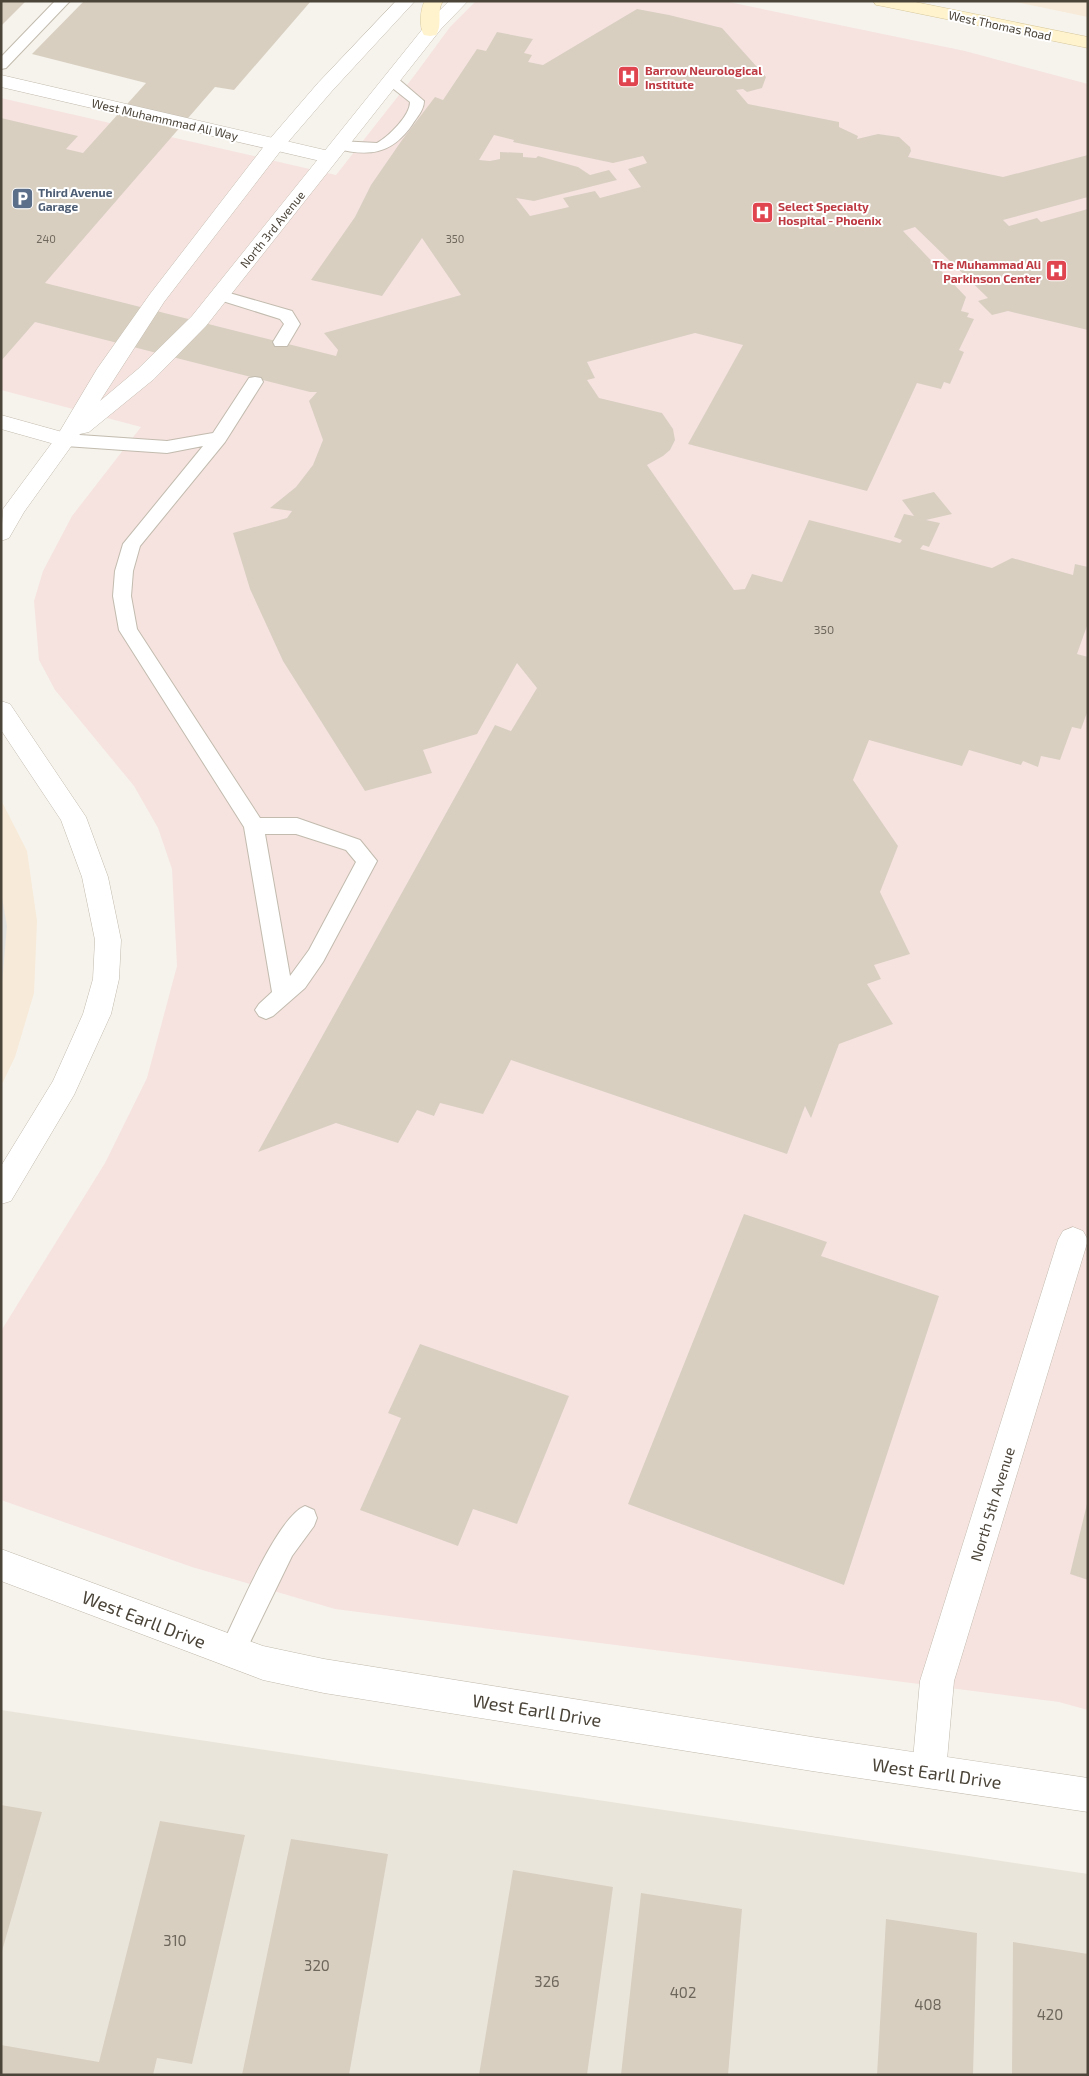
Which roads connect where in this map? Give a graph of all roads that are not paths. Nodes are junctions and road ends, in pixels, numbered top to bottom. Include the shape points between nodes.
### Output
1 (63, 1) edge
2 (406, 1) edge
3 (434, 1) edge
4 (459, 1) edge
5 (882, 1) edge
6 (430, 31) junction
7 (1088, 43) edge
8 (1, 65) edge
9 (391, 80) junction
10 (1, 81) edge
11 (275, 145) junction
12 (334, 151) junction
13 (219, 295) junction
14 (281, 342) dead end
15 (255, 382) dead end
16 (1, 422) edge
17 (220, 438) junction
18 (66, 440) junction
19 (1, 533) edge
20 (1, 710) edge
21 (254, 826) junction
22 (283, 995) junction
23 (266, 1010) dead end
24 (1, 1192) edge
25 (1073, 1240) dead end
26 (305, 1518) dead end
27 (1, 1565) edge
28 (232, 1652) junction
29 (929, 1771) junction
30 (1088, 1794) edge

1 - 8 lane
2 - 11 street, North 3rd Avenue
3 - 6 main road
4 - 6 street, North 3rd Avenue
5 - 7 main road, West Thomas Road
6 - 9 street, North 3rd Avenue
9 - 12 street, North 3rd Avenue
9 - 12 lane via 417,101 417,106 396,135 376,148
10 - 11 street, West Muhammmad Ali Way
11 - 12 street, West Muhammmad Ali Way
11 - 18 street, North 3rd Avenue via 157,298
12 - 13 street, North 3rd Avenue
13 - 14 lane via 286,315 292,324
13 - 18 street, North 3rd Avenue via 199,321 146,374
15 - 17 lane
16 - 18 street
17 - 18 lane via 166,447
17 - 21 lane via 132,544 124,572 122,596 128,630
18 - 19 street, North 3rd Avenue via 14,509
20 - 24 street via 73,816 95,877 108,940 106,979 97,1014 64,1087
21 - 22 lane
21 - 22 lane via 297,826 353,845 367,861 316,956 298,982
22 - 23 lane
25 - 29 street, North 5th Avenue via 937,1681
26 - 28 lane via 283,1548
27 - 28 street, West Earll Drive
28 - 29 street, West Earll Drive via 324,1676
29 - 30 street, West Earll Drive

